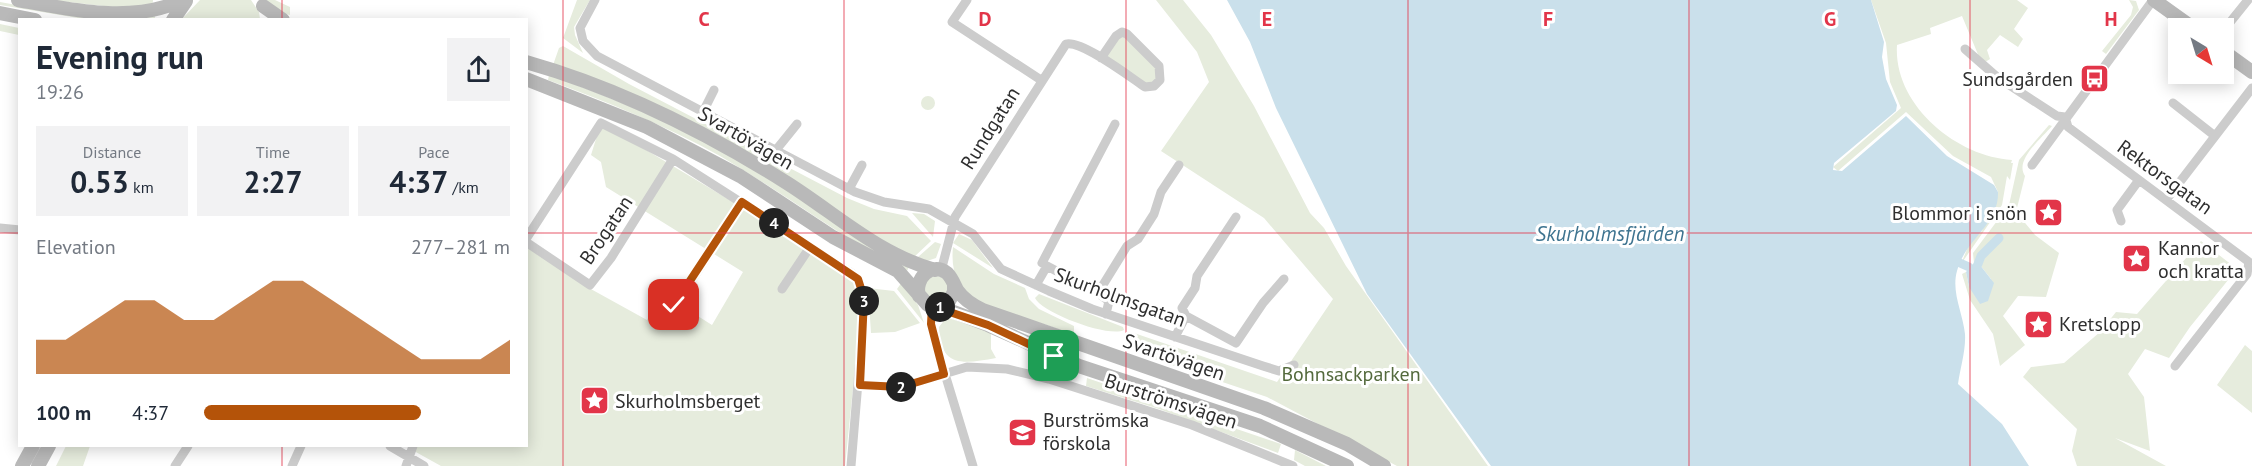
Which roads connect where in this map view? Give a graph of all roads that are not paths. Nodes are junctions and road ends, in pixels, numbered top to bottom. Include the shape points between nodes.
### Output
1 (18, 0) edge
2 (185, 0) edge
3 (595, 0) edge
4 (967, 0) edge
5 (2154, 0) edge
6 (2248, 0) edge
7 (261, 5) edge
8 (0, 13) edge
9 (25, 18) edge
10 (174, 18) edge
11 (279, 18) edge
12 (2179, 18) edge
13 (2233, 18) edge
14 (1965, 49) dead end
15 (1101, 58) junction
16 (2234, 59) edge
17 (531, 64) edge
18 (2252, 72) edge
19 (528, 79) edge
20 (1041, 80) junction
21 (2252, 88) edge
22 (714, 90) dead end
23 (2172, 103) dead end
24 (703, 112) junction
25 (2065, 117) junction
26 (797, 124) dead end
27 (1115, 124) dead end
28 (2215, 136) junction
29 (776, 150) junction
30 (673, 159) junction
31 (862, 165) dead end
32 (1179, 165) dead end
33 (2032, 165) dead end
34 (2139, 180) junction
35 (849, 189) junction
36 (2166, 200) junction
37 (742, 202) junction
38 (1236, 217) dead end
39 (2121, 221) dead end
40 (952, 224) junction
41 (0, 228) edge
42 (18, 230) edge
43 (528, 237) edge
44 (528, 241) edge
45 (810, 247) junction
46 (2250, 261) edge
47 (1047, 266) junction
48 (938, 270) junction
49 (1284, 279) dead end
50 (954, 284) junction
51 (1036, 285) junction
52 (782, 289) dead end
53 (1098, 293) junction
54 (919, 296) junction
55 (935, 306) junction
56 (672, 311) dead end
57 (1106, 314) junction
58 (1186, 316) junction
59 (1175, 337) junction
60 (1226, 338) junction
61 (1220, 352) junction
62 (1294, 365) dead end
63 (2175, 366) dead end
64 (944, 374) junction
65 (860, 385) junction
66 (32, 447) edge
67 (48, 447) edge
68 (187, 447) edge
69 (301, 447) edge
70 (391, 447) edge
71 (414, 447) edge
72 (408, 462) edge
73 (22, 466) edge
74 (38, 466) edge
75 (175, 466) edge
76 (292, 466) edge
77 (424, 466) edge
78 (851, 466) edge
79 (973, 466) edge
80 (1293, 466) edge
81 (1347, 466) edge
82 (1384, 466) edge

1 - 2 main road via 126,14 152,11
2 - 10 main road
3 - 24 street, Skurholmsgatan via 580,28 583,40 597,56
4 - 20 street via 952,22
5 - 12 main road
5 - 25 street
6 - 13 street
7 - 11 main road
8 - 9 main road
14 - 25 street via 1997,77 2057,116
15 - 15 street, Rundgatan via 1122,32 1153,59 1162,76 1158,84 1145,87
15 - 20 street, Rundgatan via 1069,43
16 - 18 main road
17 - 48 main road, Svartövägen via 605,89 707,137 785,182 882,248
19 - 54 main road, Svartövägen via 647,127 740,176 833,237 898,271
20 - 40 street, Rundgatan
21 - 28 street
22 - 24 street
23 - 28 street
24 - 29 street, Skurholmsgatan
25 - 33 street
25 - 34 street, Rektorsgatan via 2068,127
26 - 29 street
27 - 47 street via 1042,263
28 - 36 street
29 - 35 street, Skurholmsgatan
30 - 37 street
30 - 43 street via 601,123
30 - 44 street, Brogatan via 591,285
31 - 35 street
32 - 53 street via 1138,239 1127,246
34 - 36 street, Rektorsgatan
34 - 39 street via 2117,210
35 - 40 street, Skurholmsgatan via 884,202 929,209
36 - 46 street, Rektorsgatan
37 - 45 street
37 - 56 street
38 - 58 street via 1197,276 1195,288 1182,308
40 - 48 street, Rundgatan
40 - 51 street, Skurholmsgatan via 973,234 1001,269
41 - 42 street
45 - 52 street
45 - 65 street via 853,274 862,286
46 - 63 street via 2247,274
47 - 51 street
47 - 53 street
48 - 50 main road via 949,275
48 - 54 main road via 927,272 920,279
49 - 60 street via 1237,342
50 - 55 main road via 951,298
50 - 82 main road, Svartövägen via 968,302 983,310 1273,411 1347,444
51 - 57 street, Skurholmsgatan
53 - 57 street via 1109,302
54 - 55 main road
55 - 64 street via 931,324
55 - 81 main road, Svartövägen via 1079,366 1260,426
57 - 59 street, Skurholmsgatan
58 - 59 street
58 - 60 street
59 - 61 street, Skurholmsgatan
60 - 61 street
61 - 62 street, Skurholmsgatan via 1279,370
64 - 65 street, Burströmsvägen via 901,387
64 - 79 street
64 - 80 street, Burströmsvägen via 989,366 1049,379 1218,434
65 - 78 street
66 - 73 main road
67 - 74 main road
68 - 75 street
69 - 76 street
70 - 72 street
71 - 72 street
72 - 77 street

